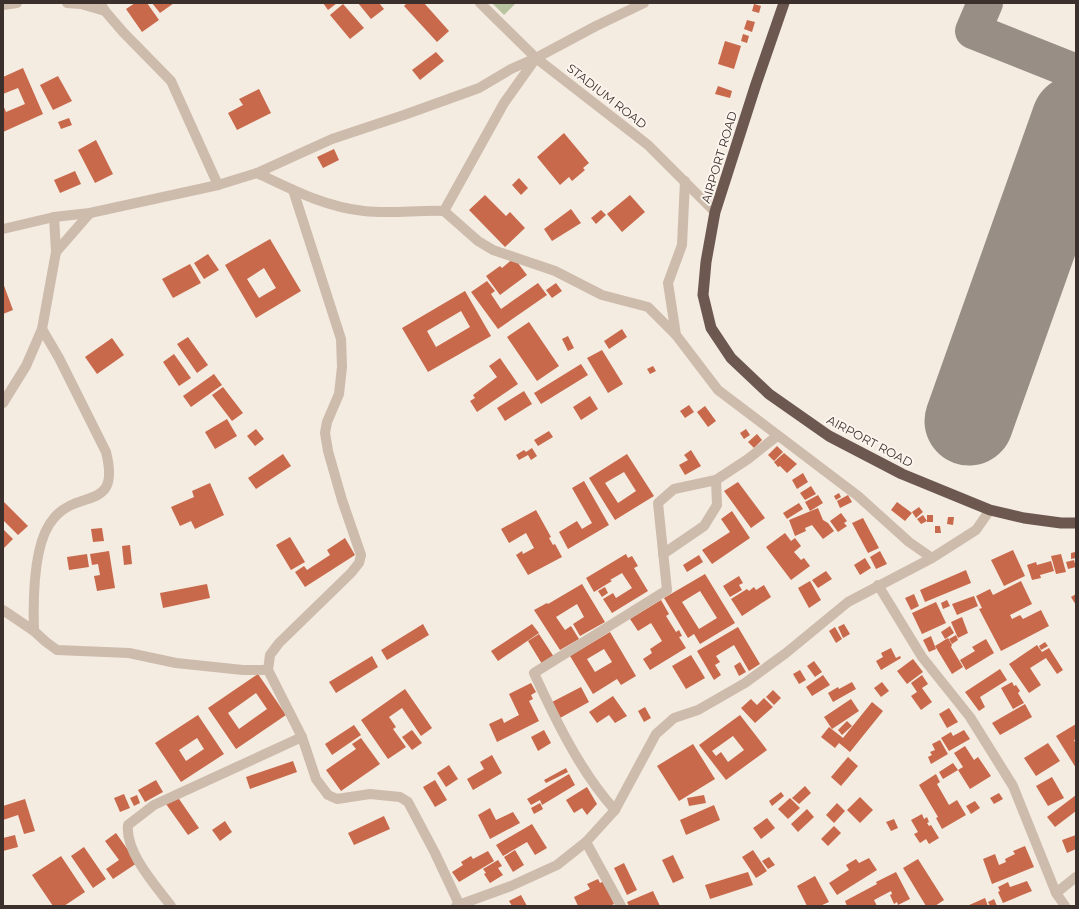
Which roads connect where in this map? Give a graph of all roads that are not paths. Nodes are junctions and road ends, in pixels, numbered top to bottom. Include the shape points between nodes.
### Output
1 (17, 3) edge
2 (67, 3) edge
3 (480, 3) edge
4 (644, 3) edge
5 (784, 3) edge
6 (3, 5) edge
7 (103, 7) edge
8 (536, 58) junction
9 (257, 173) junction
10 (685, 182) junction
11 (218, 184) junction
12 (294, 190) junction
13 (444, 211) junction
14 (715, 212) junction
15 (90, 213) junction
16 (54, 217) junction
17 (3, 229) edge
18 (56, 252) junction
19 (42, 329) junction
20 (676, 336) junction
21 (3, 404) edge
22 (776, 436) junction
23 (716, 480) junction
24 (990, 510) junction
25 (1076, 523) edge
26 (663, 554) junction
27 (932, 558) junction
28 (878, 585) junction
29 (3, 610) edge
30 (34, 631) junction
31 (268, 670) junction
32 (302, 737) junction
33 (615, 810) junction
34 (586, 842) junction
35 (1076, 877) edge
36 (1056, 893) junction
37 (457, 905) edge
38 (170, 906) edge
39 (621, 906) edge
40 (1065, 906) edge

1 - 6 street
2 - 7 street
3 - 8 street, STADIUM ROAD
4 - 8 street
5 - 14 highway, AIRPORT ROAD
7 - 11 street via 171,81
8 - 9 street via 479,88 332,139
8 - 10 street, STADIUM ROAD via 648,145
8 - 13 street via 504,104
9 - 11 street
9 - 12 street
10 - 14 street, STADIUM ROAD
10 - 20 street via 682,245 668,283
11 - 15 street
12 - 13 street via 323,203 362,211
12 - 31 street via 341,339 342,367 339,394 325,433 342,500 361,555 359,563 351,573 278,643 270,655
13 - 20 street via 478,241 493,250 555,271 602,295 648,307
14 - 24 highway, AIRPORT ROAD via 703,295 711,328 730,358 768,394 829,436 902,474
15 - 16 street
15 - 18 street
16 - 17 street
16 - 18 street
18 - 19 street
19 - 21 street via 26,366
19 - 30 street via 106,452 110,468 105,489 97,496 68,506 54,518 45,532 40,545 35,580
20 - 22 street via 718,390
22 - 23 street via 748,460
22 - 27 street via 858,496 908,542
23 - 26 street via 717,505 704,526
23 - 26 street via 674,489 658,503
24 - 25 highway, AIRPORT ROAD via 1024,518
24 - 27 street via 976,530
26 - 33 street via 667,590 534,673 589,776
27 - 28 street
28 - 33 street via 848,602 745,683 698,710 674,718 656,734
28 - 36 street via 922,657 970,717 1013,786
29 - 30 street
30 - 31 street via 57,650 129,653 176,663
31 - 32 street
32 - 37 street via 316,779 328,795 337,799 370,794 400,797 408,802 436,853
32 - 38 street via 154,805 128,825 129,840 143,870
33 - 34 street
34 - 37 street via 558,864 512,886
34 - 39 street
35 - 36 street
36 - 40 street

